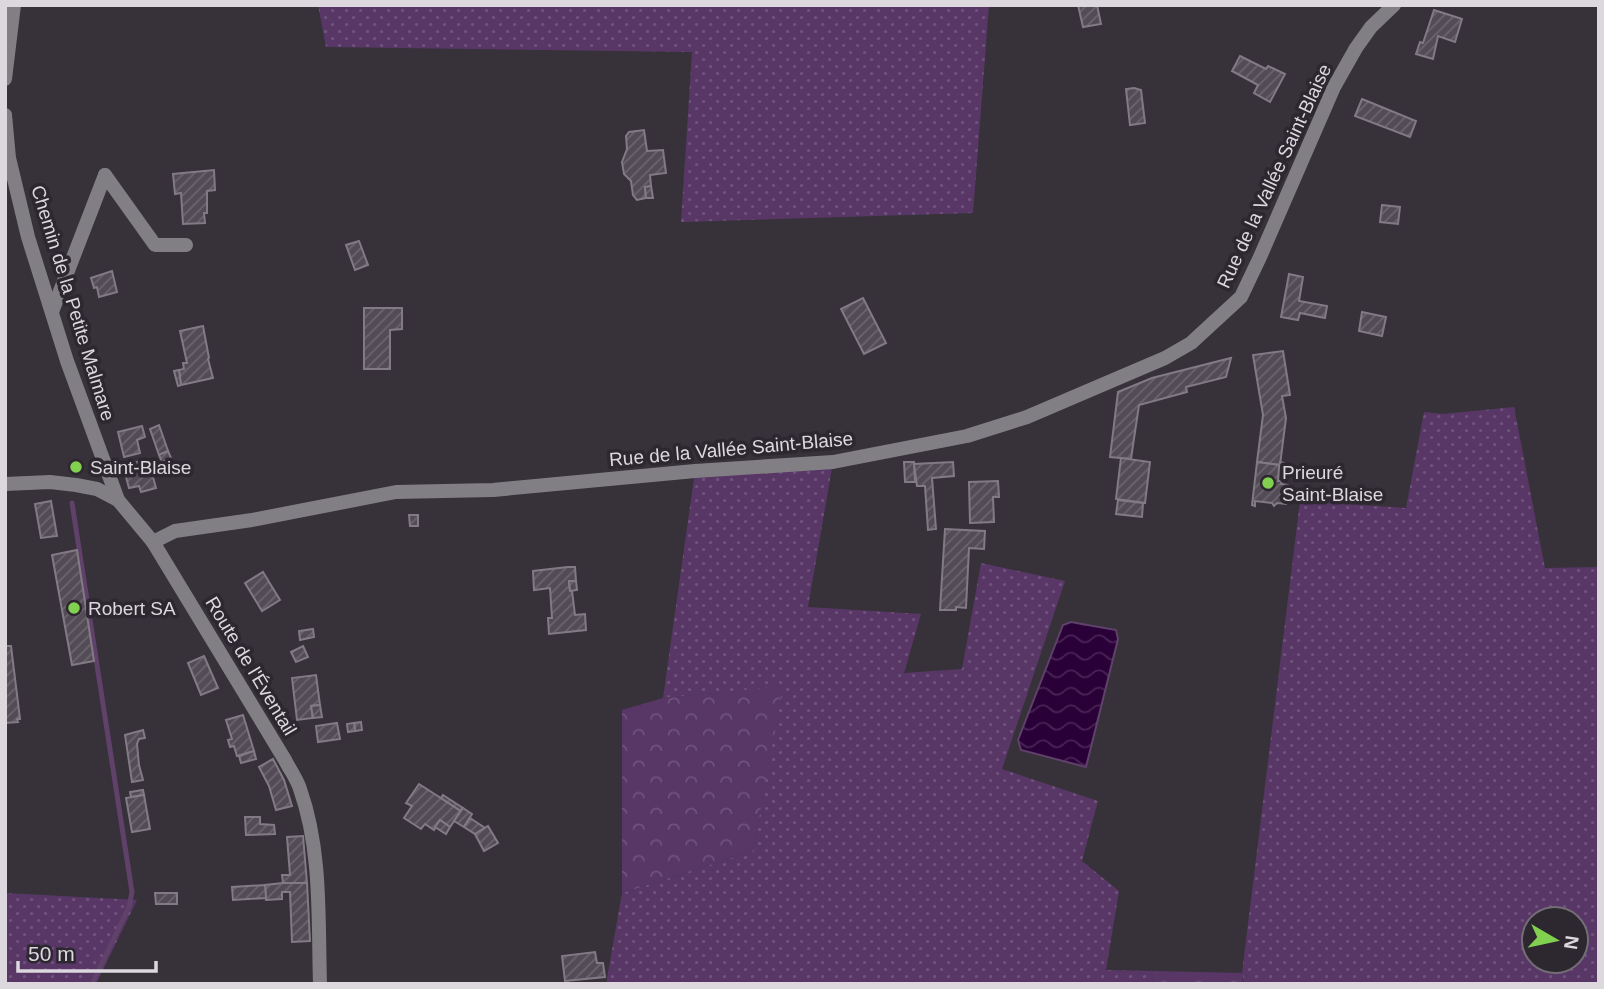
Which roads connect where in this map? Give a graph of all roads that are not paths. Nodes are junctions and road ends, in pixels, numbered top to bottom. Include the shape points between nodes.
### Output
1 (13, 5) edge
2 (1394, 5) edge
3 (5, 79) edge
4 (5, 115) edge
5 (186, 245) dead end
6 (52, 312) junction
7 (5, 484) edge
8 (118, 500) junction
9 (153, 542) junction
10 (320, 984) edge

1 - 3 street
2 - 9 street, Rue de la Vallée Saint-Blaise via 1371,27 1334,87 1241,297 1191,343 1154,363 1027,417 968,436 832,462 493,490 396,492 175,531
4 - 6 street, Chemin de la Petite Malmare via 9,158
5 - 6 street via 155,245 105,175
6 - 8 street, Chemin de la Petite Malmare
7 - 8 street, Route de l'Éventail via 76,485
8 - 9 street, Route de l'Éventail
9 - 10 street, Route de l'Éventail via 300,787 317,875

